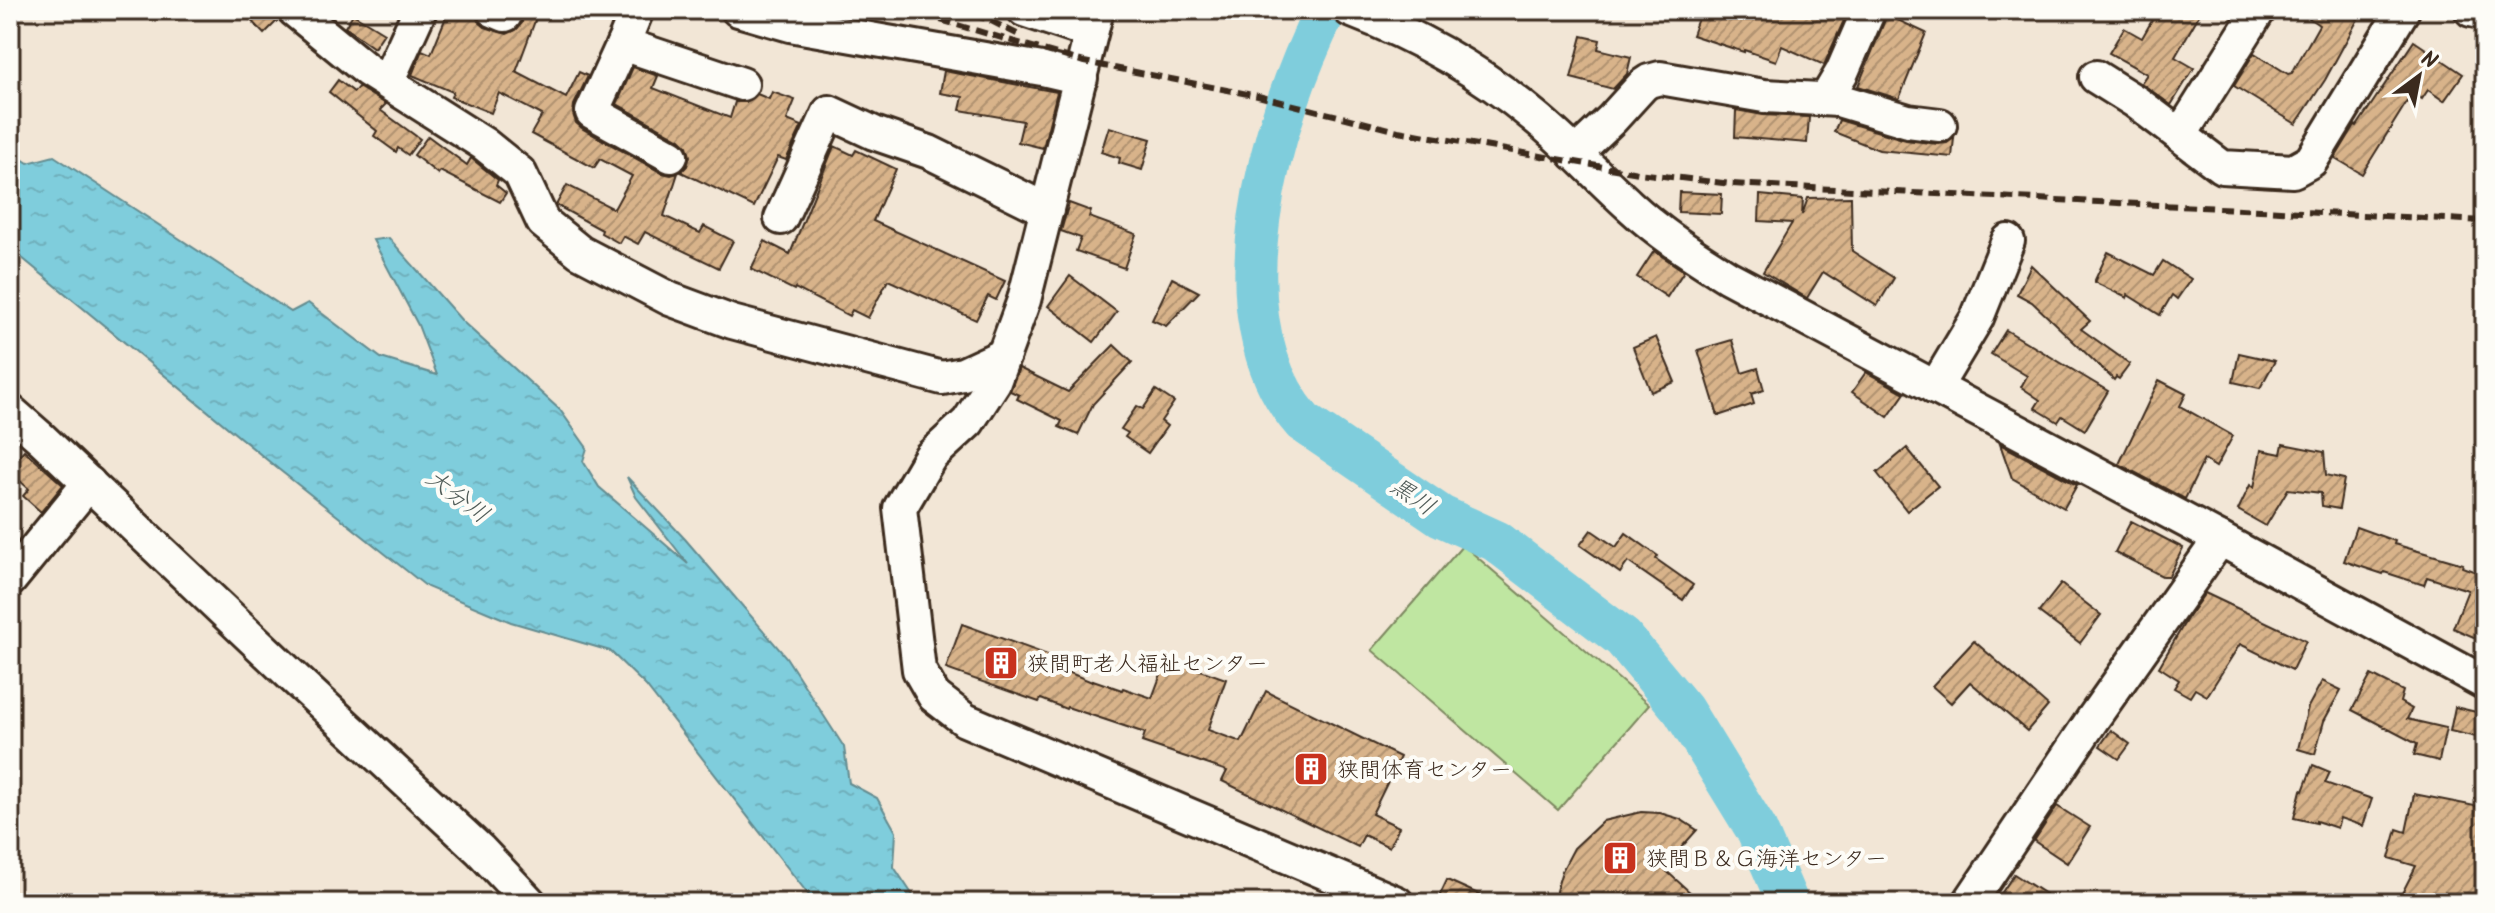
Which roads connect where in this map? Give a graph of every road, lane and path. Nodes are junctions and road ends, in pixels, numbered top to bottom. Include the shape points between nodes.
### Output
1 (294, 10) edge
2 (420, 10) edge
3 (637, 10) edge
4 (738, 10) edge
5 (1024, 10) edge
6 (1350, 10) edge
7 (1869, 10) edge
8 (2259, 10) edge
9 (2403, 10) edge
10 (2471, 10) edge
11 (2485, 13) edge
12 (1094, 21) edge
13 (623, 44) junction
14 (2096, 77) dead end
15 (1081, 78) junction
16 (387, 82) junction
17 (742, 84) dead end
18 (1826, 99) junction
19 (1940, 125) dead end
20 (2181, 134) junction
21 (1575, 154) junction
22 (671, 156) dead end
23 (1047, 210) junction
24 (781, 218) dead end
25 (2008, 241) dead end
26 (1004, 355) junction
27 (1935, 388) junction
28 (10, 411) edge
29 (89, 483) junction
30 (2220, 539) junction
31 (10, 580) edge
32 (2485, 683) edge
33 (530, 903) edge
34 (1397, 903) edge
35 (1969, 903) edge

1 - 16 street
2 - 16 street
3 - 13 street
4 - 15 street via 790,25
5 - 12 street
6 - 21 street via 1399,29 1466,66
7 - 18 street
8 - 20 street
9 - 20 street via 2311,161 2300,169 2222,167
10 - 11 street
12 - 15 street
13 - 17 street
13 - 22 street via 592,112
14 - 20 street
15 - 23 street
16 - 26 street via 520,173 543,222 580,252 670,299 732,322 942,378
18 - 19 street
18 - 21 street via 1764,96 1654,79
21 - 27 street via 1629,206 1693,255
23 - 24 street via 929,152 829,112
23 - 26 street
25 - 27 street via 1977,318
26 - 34 street via 968,422 930,457 900,508 919,670 934,696 965,720
27 - 30 street
28 - 29 street
29 - 31 street
29 - 33 street
30 - 32 street
30 - 35 street

